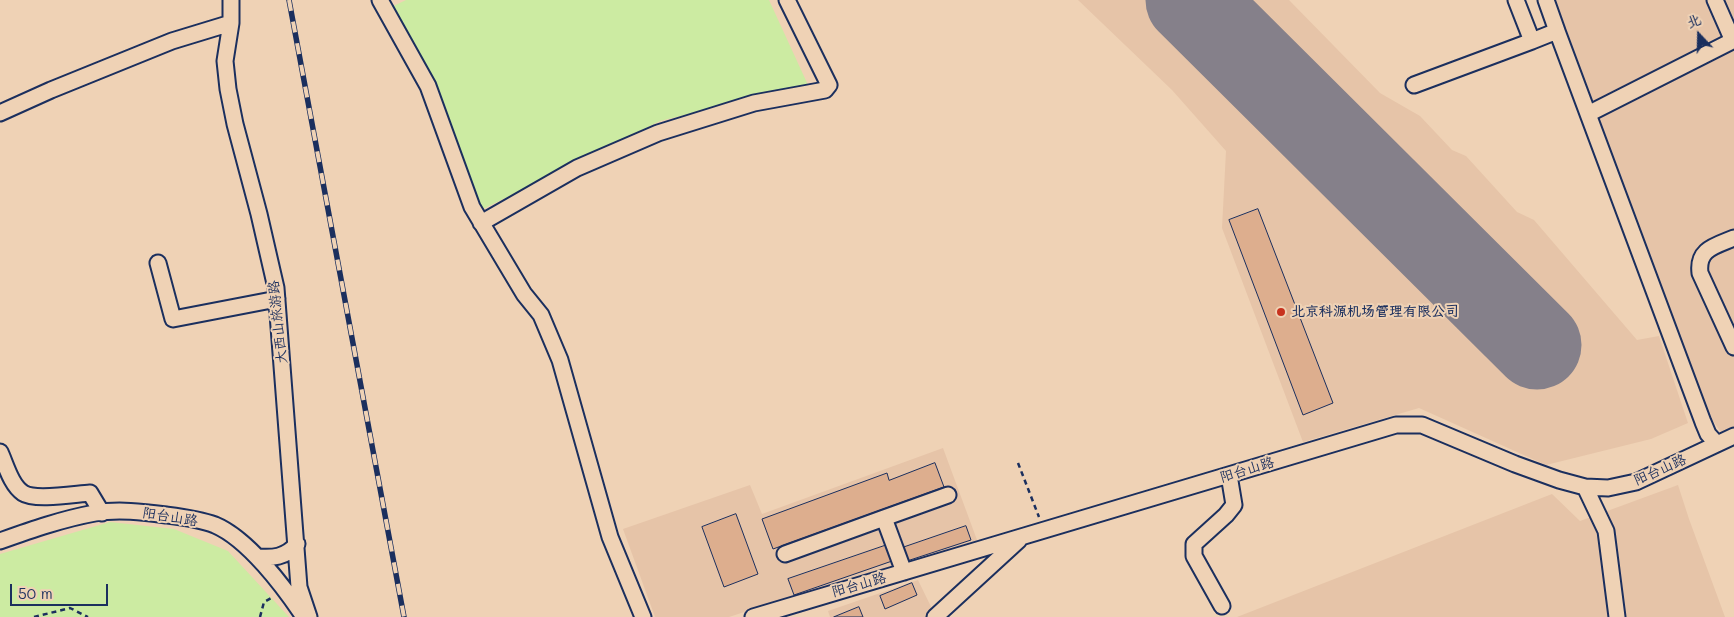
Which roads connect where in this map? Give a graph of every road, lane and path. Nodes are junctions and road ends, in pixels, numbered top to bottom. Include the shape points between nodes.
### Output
1 (231, 0) edge
2 (380, 0) edge
3 (787, 0) edge
4 (1516, 0) edge
5 (1546, 0) edge
6 (1715, 0) edge
7 (231, 23) junction
8 (1557, 32) junction
9 (1532, 41) junction
10 (1734, 41) edge
11 (1414, 85) dead end
12 (0, 113) edge
13 (1588, 114) junction
14 (481, 223) junction
15 (1734, 238) edge
16 (158, 263) dead end
17 (277, 299) junction
18 (1734, 347) edge
19 (1734, 436) edge
20 (1717, 444) junction
21 (0, 452) edge
22 (1018, 462) dead end
23 (1229, 475) junction
24 (1586, 487) junction
25 (948, 495) dead end
26 (102, 513) junction
27 (884, 518) junction
28 (1044, 530) junction
29 (1022, 537) junction
30 (0, 541) edge
31 (297, 544) junction
32 (785, 554) dead end
33 (257, 557) junction
34 (904, 572) junction
35 (285, 589) junction
36 (1222, 606) dead end
37 (34, 617) edge
38 (88, 617) edge
39 (260, 617) edge
40 (304, 617) edge
41 (309, 617) edge
42 (643, 617) edge
43 (753, 617) edge
44 (935, 617) edge
45 (1617, 617) edge

1 - 7 street, 大西山旅游路
2 - 14 street via 428,86 472,207
3 - 14 street via 829,85 825,90 754,103 658,132 577,168
4 - 9 street
5 - 8 street
6 - 10 street
7 - 12 street via 172,41
7 - 17 street, 大西山旅游路 via 226,61 228,89
8 - 9 street
8 - 13 street
9 - 11 street
10 - 13 street
13 - 20 street via 1702,422
14 - 42 street via 524,294 541,315 560,360 610,537
15 - 18 street via 1704,252 1699,263 1700,273
16 - 17 street via 173,319
17 - 31 street, 大西山旅游路
19 - 20 street, 阳台山路
20 - 24 street, 阳台山路 via 1636,482 1608,488
21 - 26 street via 16,486 24,494 48,497 90,493
22 - 28 path
23 - 24 street, 阳台山路 via 1396,425 1422,425 1515,464
23 - 28 street, 阳台山路
23 - 36 street via 1234,505 1194,544 1194,556
24 - 45 street via 1606,531
25 - 27 street
26 - 30 street, 阳台山路 via 51,523
26 - 33 street, 阳台山路 via 129,511 197,520 216,526
27 - 32 street
27 - 34 street
28 - 29 street, 阳台山路
29 - 34 street, 阳台山路
29 - 44 street
31 - 33 street via 285,555
31 - 41 street, 大西山旅游路 via 299,586
33 - 35 street, 阳台山路
34 - 43 street, 阳台山路
35 - 39 path via 264,602
35 - 40 street, 阳台山路
37 - 38 path via 70,608

